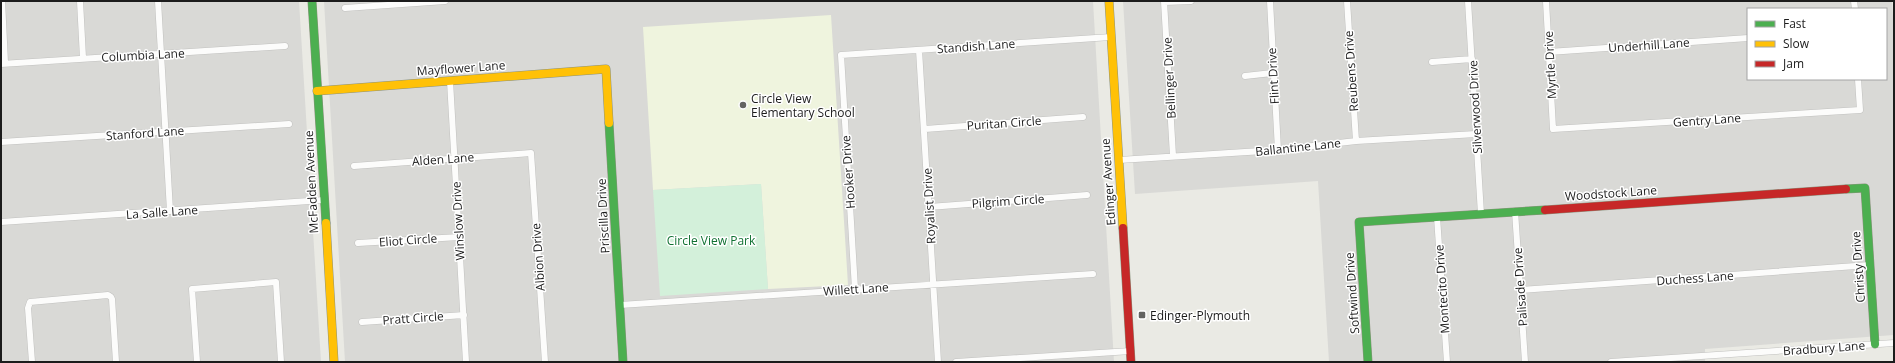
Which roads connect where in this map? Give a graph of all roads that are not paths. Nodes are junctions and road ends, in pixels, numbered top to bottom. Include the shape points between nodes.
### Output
1 (2, 1) edge
2 (80, 1) edge
3 (158, 1) edge
4 (312, 1) edge
5 (442, 1) edge
6 (445, 1) edge
7 (1109, 1) edge
8 (1191, 1) edge
9 (1270, 1) edge
10 (1347, 1) edge
11 (1468, 1) edge
12 (1546, 1) edge
13 (1164, 2) edge
14 (345, 8) dead end
15 (1111, 37) junction
16 (1747, 38) edge
17 (285, 46) dead end
18 (919, 50) junction
19 (1549, 52) junction
20 (161, 54) junction
21 (841, 55) joint
22 (83, 58) junction
23 (1472, 59) junction
24 (1432, 62) dead end
25 (3, 64) edge
26 (606, 69) joint
27 (1273, 73) junction
28 (1245, 76) dead end
29 (1858, 80) edge
30 (450, 81) junction
31 (317, 91) junction
32 (1083, 117) dead end
33 (288, 124) dead end
34 (925, 129) junction
35 (1553, 129) joint
36 (165, 131) junction
37 (1476, 134) junction
38 (1356, 141) junction
39 (1, 142) edge
40 (1278, 150) junction
41 (531, 153) joint
42 (1173, 156) junction
43 (455, 158) junction
44 (1119, 160) junction
45 (354, 166) dead end
46 (1865, 188) joint
47 (1087, 195) dead end
48 (324, 200) junction
49 (929, 207) junction
50 (170, 211) junction
51 (1516, 211) junction
52 (1481, 214) junction
53 (1437, 217) junction
54 (1, 222) edge
55 (1360, 222) joint
56 (459, 237) junction
57 (358, 243) dead end
58 (1870, 265) junction
59 (1093, 274) dead end
60 (933, 284) junction
61 (855, 289) junction
62 (1520, 290) junction
63 (620, 305) junction
64 (464, 314) junction
65 (362, 322) dead end
66 (1894, 343) edge
67 (1875, 344) junction
68 (1131, 351) junction
69 (1712, 359) edge
70 (1637, 361) edge
71 (32, 362) edge
72 (116, 362) edge
73 (197, 362) edge
74 (281, 362) edge
75 (334, 362) edge
76 (466, 362) edge
77 (545, 362) edge
78 (624, 362) edge
79 (938, 362) edge
80 (956, 362) edge
81 (1132, 362) edge
82 (1368, 362) edge
83 (1447, 362) edge
84 (1525, 362) edge
85 (1611, 362) edge

1 - 25 street
2 - 22 street
3 - 20 street
4 - 31 street, McFadden Avenue
5 - 6 street
5 - 14 street
7 - 15 street, Edinger Avenue
8 - 13 street
9 - 27 street, Flint Drive
10 - 38 street, Reubens Drive
11 - 23 street, Silverwood Drive
12 - 19 street, Myrtle Drive
13 - 42 street, Bellinger Drive
15 - 18 street, Standish Lane
15 - 44 street, Edinger Avenue
16 - 19 street, Underhill Lane
17 - 20 street, Columbia Lane
18 - 21 street, Standish Lane
18 - 34 street, Royalist Drive
19 - 35 street, Myrtle Drive
20 - 22 street, Columbia Lane
20 - 36 street
21 - 61 street, Hooker Drive
22 - 25 street, Columbia Lane
23 - 24 street
23 - 37 street, Silverwood Drive
26 - 30 street, Mayflower Lane
26 - 63 street, Priscilla Drive
27 - 28 street
27 - 40 street, Flint Drive
29 - 35 street, Gentry Lane via 1860,110
30 - 31 street, Mayflower Lane
30 - 43 street, Winslow Drive
31 - 48 street, McFadden Avenue
32 - 34 street, Puritan Circle
33 - 36 street, Stanford Lane
34 - 49 street, Royalist Drive
36 - 39 street, Stanford Lane
36 - 50 street
37 - 38 street, Ballantine Lane
37 - 52 street, Silverwood Drive
38 - 40 street, Ballantine Lane
40 - 42 street, Ballantine Lane
41 - 43 street, Alden Lane
41 - 77 street, Albion Drive
42 - 44 street, Ballantine Lane
43 - 45 street, Alden Lane
43 - 56 street, Winslow Drive
44 - 68 street, Edinger Avenue
46 - 51 street, Woodstock Lane
46 - 58 street, Christy Drive
47 - 49 street, Pilgrim Circle
48 - 50 street, La Salle Lane
48 - 75 street, McFadden Avenue
49 - 60 street, Royalist Drive
50 - 54 street, La Salle Lane
51 - 52 street, Woodstock Lane
51 - 62 street, Palisade Drive
52 - 53 street, Woodstock Lane
53 - 55 street, Woodstock Lane
53 - 83 street, Montecito Drive
55 - 82 street, Softwind Drive
56 - 57 street, Eliot Circle
56 - 64 street, Winslow Drive
58 - 62 street, Duchess Lane
58 - 67 street, Christy Drive
59 - 60 street, Willett Lane
60 - 61 street, Willett Lane
60 - 79 street, Royalist Drive
61 - 63 street, Willett Lane
62 - 84 street, Palisade Drive
63 - 78 street, Priscilla Drive
64 - 65 street, Pratt Circle
64 - 76 street, Winslow Drive
66 - 67 street, Bradbury Lane
67 - 69 street, Bradbury Lane
68 - 80 street
68 - 81 street, Edinger Avenue
69 - 70 street, Bradbury Lane
70 - 85 street, Bradbury Lane
71 - 72 street via 28,308 30,302 108,295 112,299
73 - 74 street via 192,289 276,282

